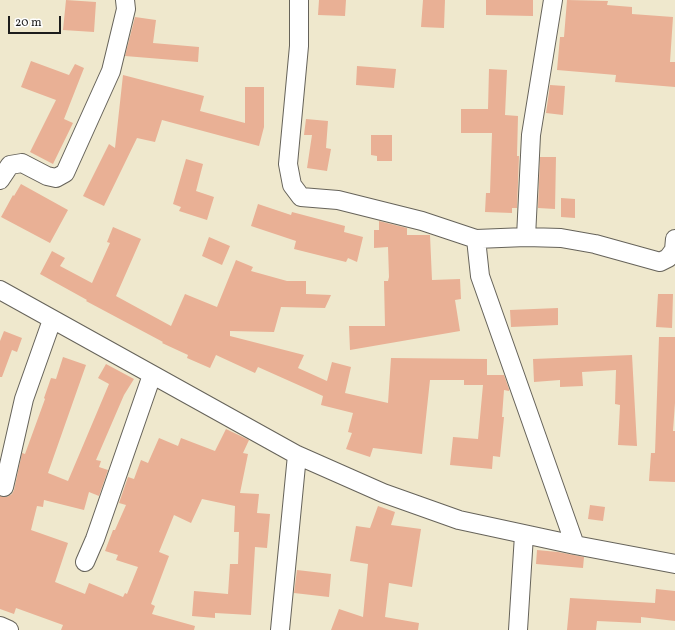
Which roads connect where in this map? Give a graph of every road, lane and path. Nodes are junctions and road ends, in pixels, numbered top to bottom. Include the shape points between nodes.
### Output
1 (125, 0) edge
2 (300, 0) edge
3 (553, 0) edge
4 (0, 180) edge
5 (526, 237) junction
6 (476, 239) junction
7 (675, 239) edge
8 (0, 290) edge
9 (52, 320) junction
10 (152, 375) junction
11 (297, 455) junction
12 (4, 487) dead end
13 (524, 535) junction
14 (575, 545) junction
15 (85, 562) dead end
16 (675, 564) edge
17 (0, 626) edge
18 (9, 630) edge
19 (280, 630) edge
20 (518, 630) edge

1 - 4 street via 126,9 111,72 65,173 56,178 22,164 10,165
2 - 6 street via 299,46 288,164 292,185 301,196 338,200 422,221
3 - 5 street via 531,135
5 - 6 street
5 - 7 street via 561,238 588,243 660,262 668,258 674,250
6 - 14 street via 480,276
8 - 9 street
9 - 10 street
9 - 12 street via 24,399
10 - 11 street
10 - 15 street
11 - 13 street via 383,493 459,520
11 - 19 street
13 - 14 street
13 - 20 street
14 - 16 street
17 - 18 street

